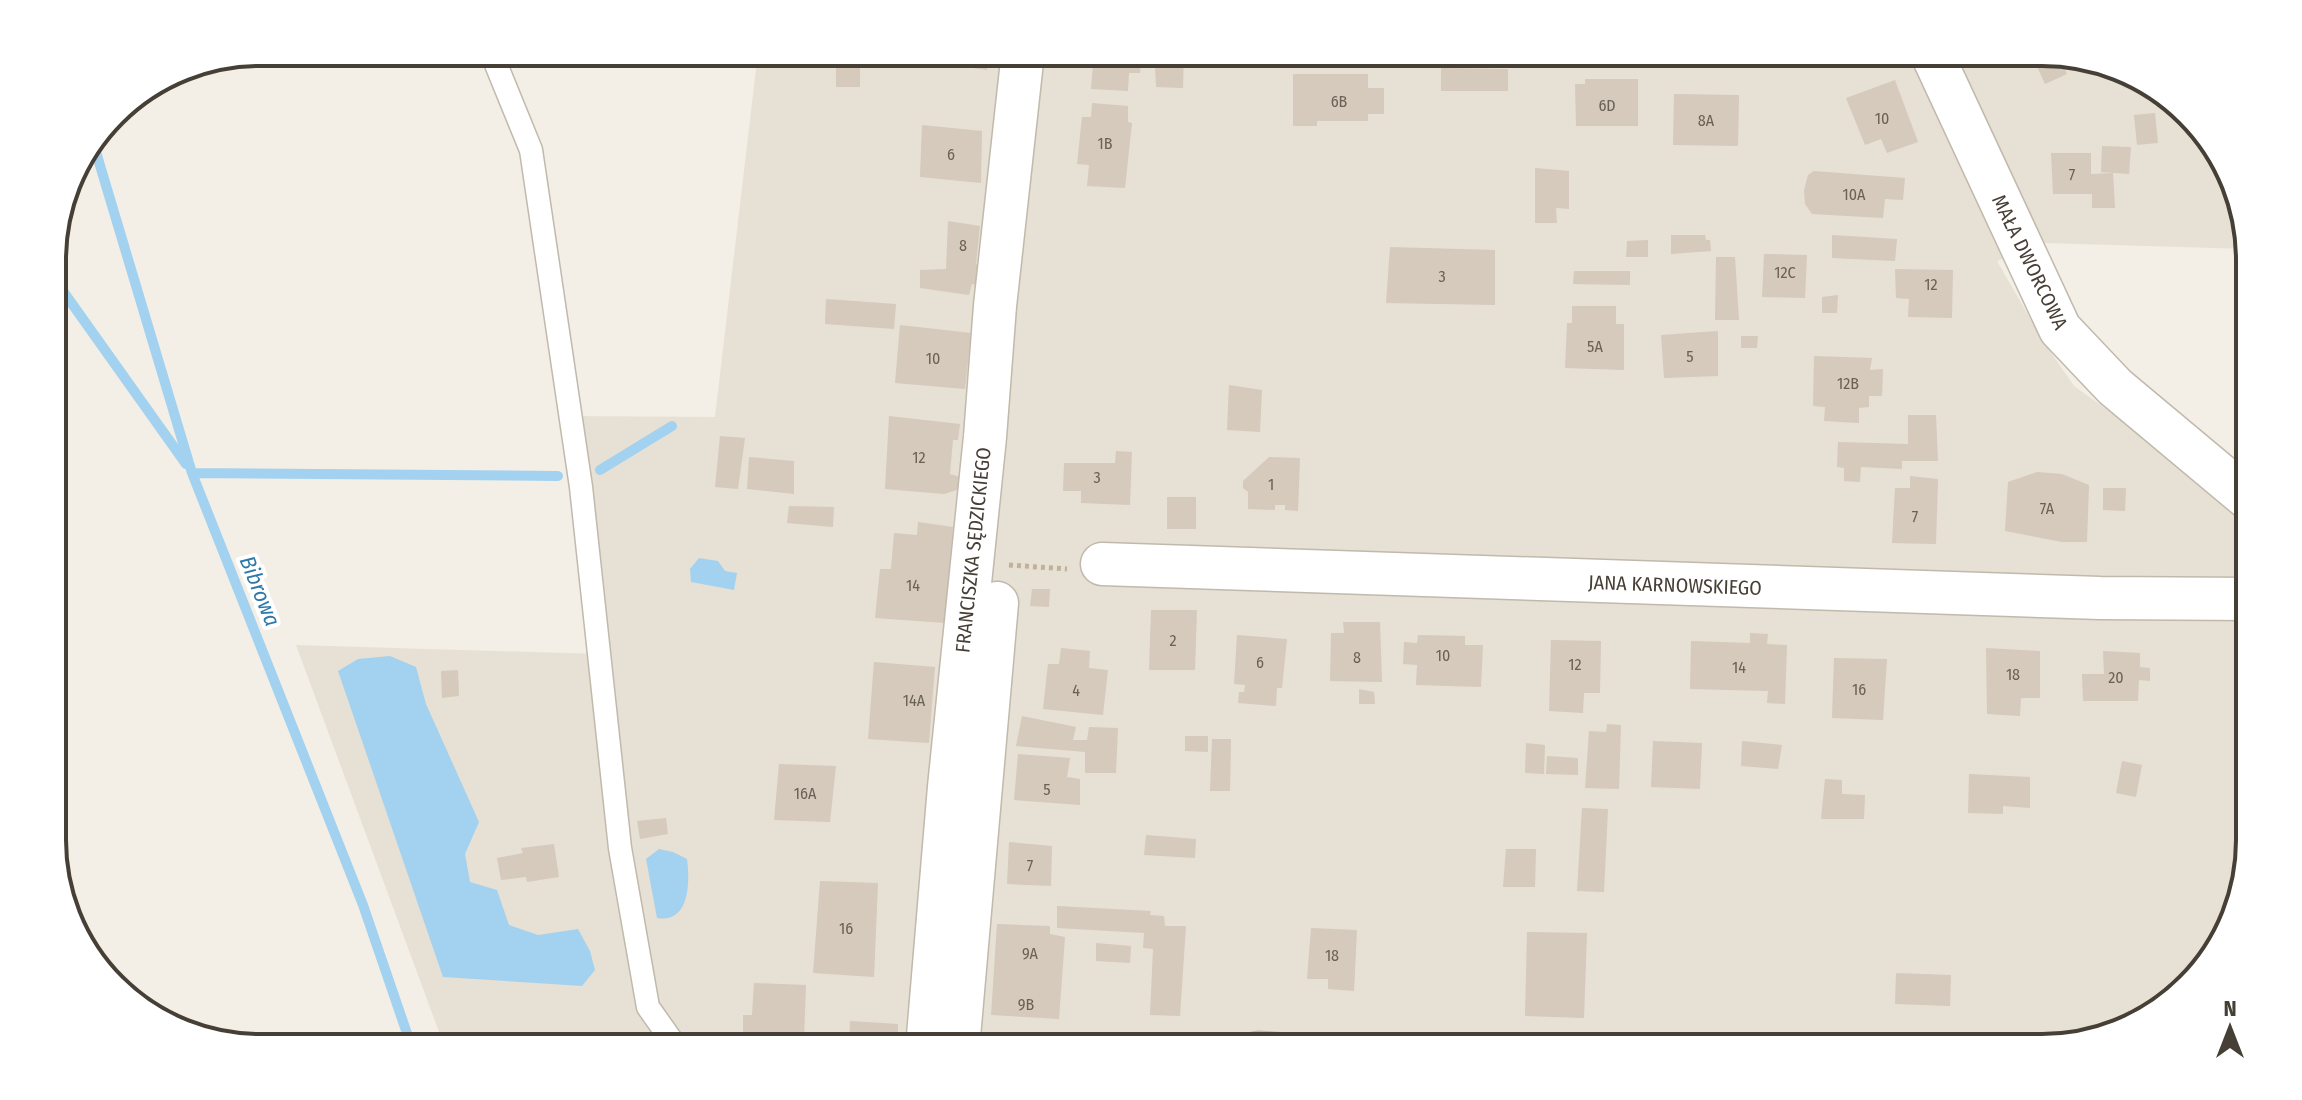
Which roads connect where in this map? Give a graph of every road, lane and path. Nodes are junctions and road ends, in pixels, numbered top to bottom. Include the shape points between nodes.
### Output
1 (497, 66) edge
2 (1021, 66) edge
3 (1047, 66) edge
4 (1938, 66) edge
5 (2236, 488) edge
6 (1025, 567) dead end
7 (1091, 567) joint
8 (2236, 599) edge
9 (667, 1034) edge
10 (928, 1034) edge
11 (959, 1034) edge

1 - 9 lane via 531,150 581,487 620,848 648,1007
2 - 10 street, FRANCISZKA SĘDZICKIEGO
3 - 11 street, FRANCISZKA SĘDZICKIEGO
4 - 5 street, MAŁA DWORCOWA via 2060,329 2115,387
6 - 7 path
7 - 8 street, JANA KARNOWSKIEGO

